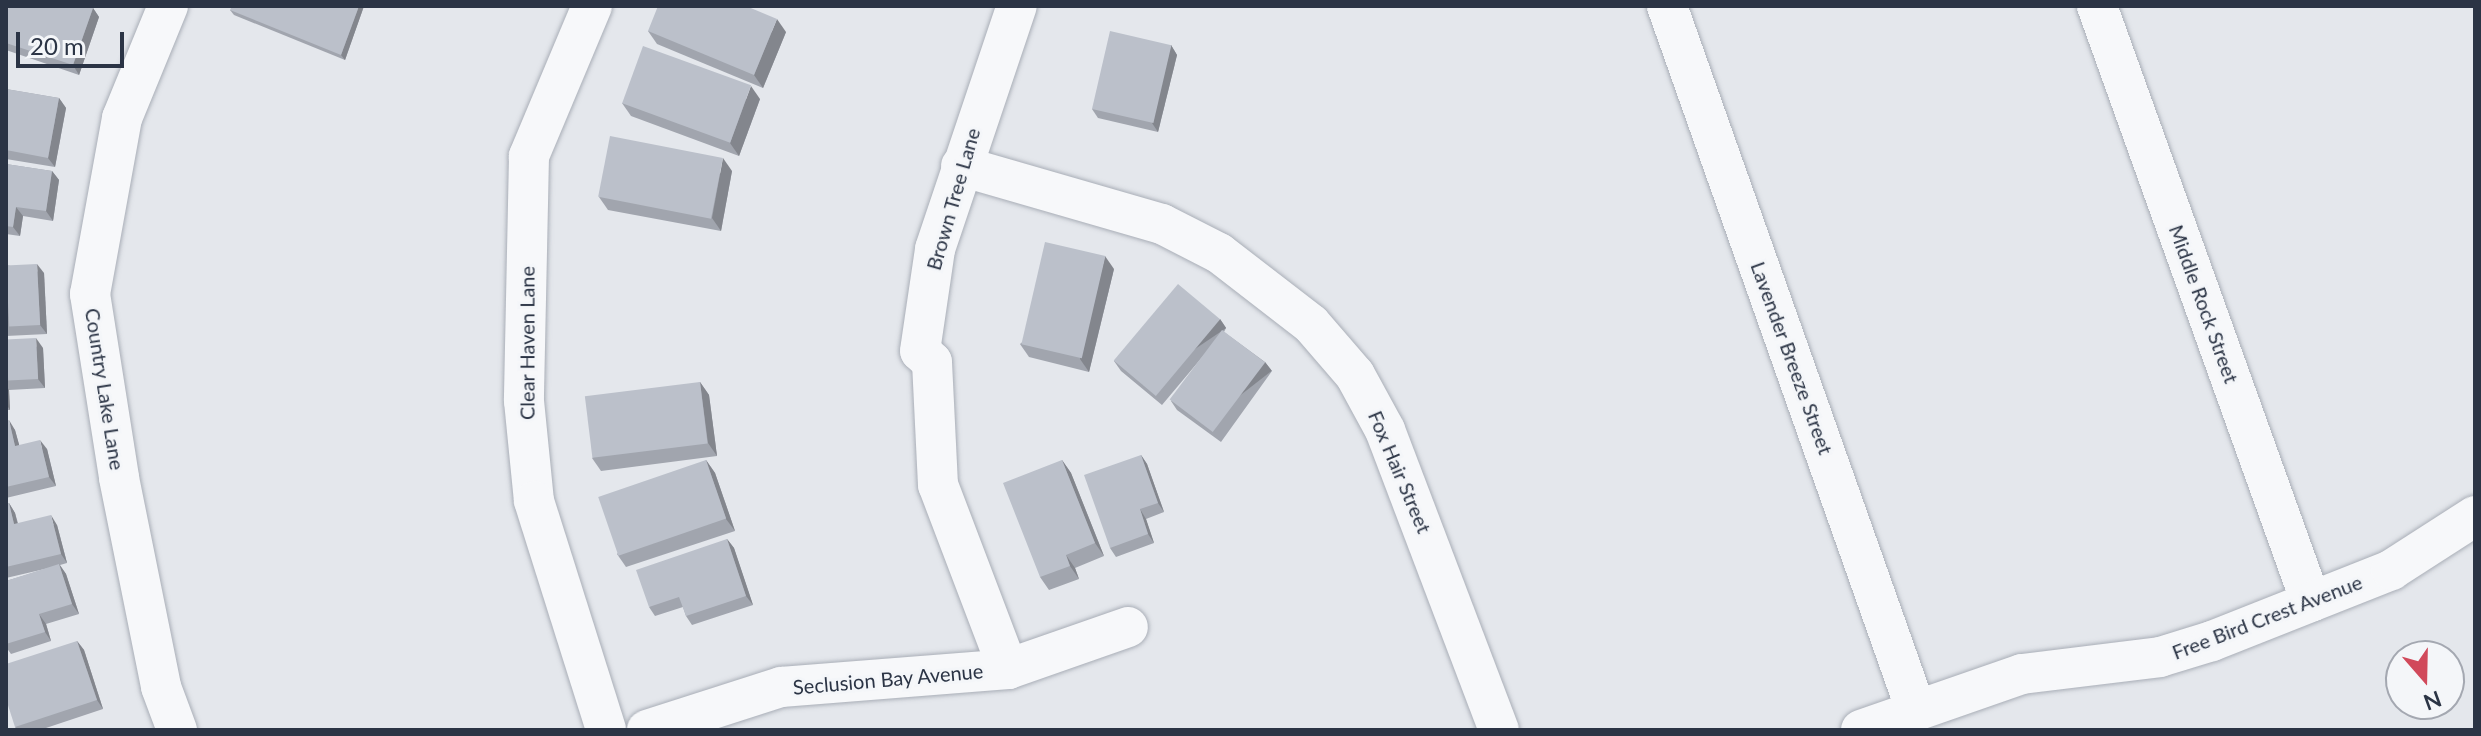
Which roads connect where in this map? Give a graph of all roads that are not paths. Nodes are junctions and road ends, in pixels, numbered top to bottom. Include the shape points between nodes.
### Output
1 (168, 6) edge
2 (592, 6) edge
3 (1017, 6) edge
4 (1667, 6) edge
5 (2097, 6) edge
6 (961, 166) junction
7 (2475, 516) edge
8 (2311, 602) junction
9 (1128, 627) dead end
10 (1008, 669) junction
11 (1916, 710) junction
12 (177, 730) edge
13 (606, 730) edge
14 (647, 730) edge
15 (1499, 730) edge
16 (1861, 730) edge

1 - 12 street, Country Lake Lane via 122,118 90,294 119,478 161,687
2 - 13 street, Clear Haven Lane via 529,156 524,401 534,501
3 - 6 street, Brown Tree Lane
4 - 11 street, Lavender Breeze Street
5 - 8 street, Middle Rock Street
6 - 10 street, Brown Tree Lane via 935,249 920,351 932,362 938,485
6 - 15 street, Fox Hair Street via 1162,224 1219,253 1311,324 1355,375 1385,430
7 - 8 street, Free Bird Crest Avenue via 2391,570
8 - 11 street, Free Bird Crest Avenue via 2160,657 2022,674
9 - 10 street, Seclusion Bay Avenue
10 - 14 street, Seclusion Bay Avenue via 781,687
11 - 16 street, Free Bird Crest Avenue

